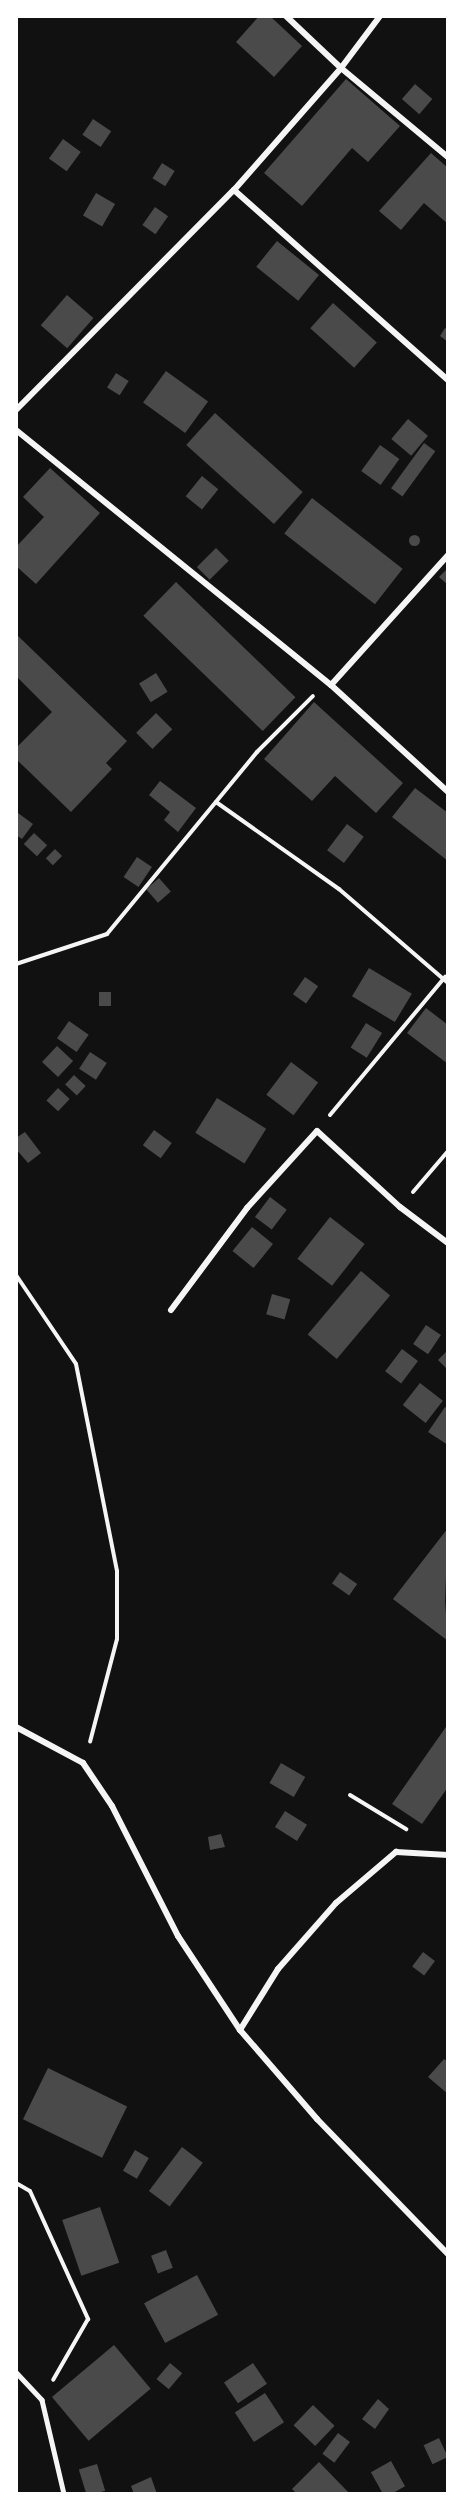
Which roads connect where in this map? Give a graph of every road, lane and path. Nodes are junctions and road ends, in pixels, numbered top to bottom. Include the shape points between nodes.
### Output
1 (286, 16) edge
2 (380, 16) edge
3 (341, 68) junction
4 (447, 157) edge
5 (234, 190) junction
6 (447, 380) edge
7 (16, 410) edge
8 (16, 430) edge
9 (447, 555) edge
10 (331, 685) junction
11 (447, 792) edge
12 (216, 802) junction
13 (16, 964) edge
14 (445, 977) junction
15 (447, 983) edge
16 (317, 1131) junction
17 (447, 1151) edge
18 (400, 1207) junction
19 (447, 1243) edge
20 (16, 1275) edge
21 (171, 1310) dead end
22 (16, 1727) edge
23 (83, 1763) junction
24 (350, 1795) dead end
25 (408, 1831) dead end
26 (447, 1856) edge
27 (240, 2030) junction
28 (16, 2183) edge
29 (447, 2254) edge
30 (16, 2372) edge
31 (42, 2400) junction
32 (64, 2493) edge
33 (223, 2493) edge
34 (229, 2493) edge

1 - 3 street
2 - 3 street
3 - 4 street
3 - 5 street
5 - 6 street
5 - 7 street
8 - 10 street
9 - 10 street
10 - 11 street
10 - 12 path via 290,716
12 - 13 path via 107,934
12 - 14 path via 339,889
14 - 15 path
14 - 16 path
16 - 18 street
16 - 21 street via 247,1208
17 - 18 path
18 - 19 street
20 - 23 path via 75,1364 117,1571 117,1639
22 - 23 street
23 - 27 street via 112,1806 178,1936
24 - 25 path
26 - 27 street via 396,1852 336,1903 278,1969
27 - 29 street via 317,2119
28 - 31 path via 30,2191 88,2319
30 - 31 lane
31 - 32 lane
33 - 34 lane

